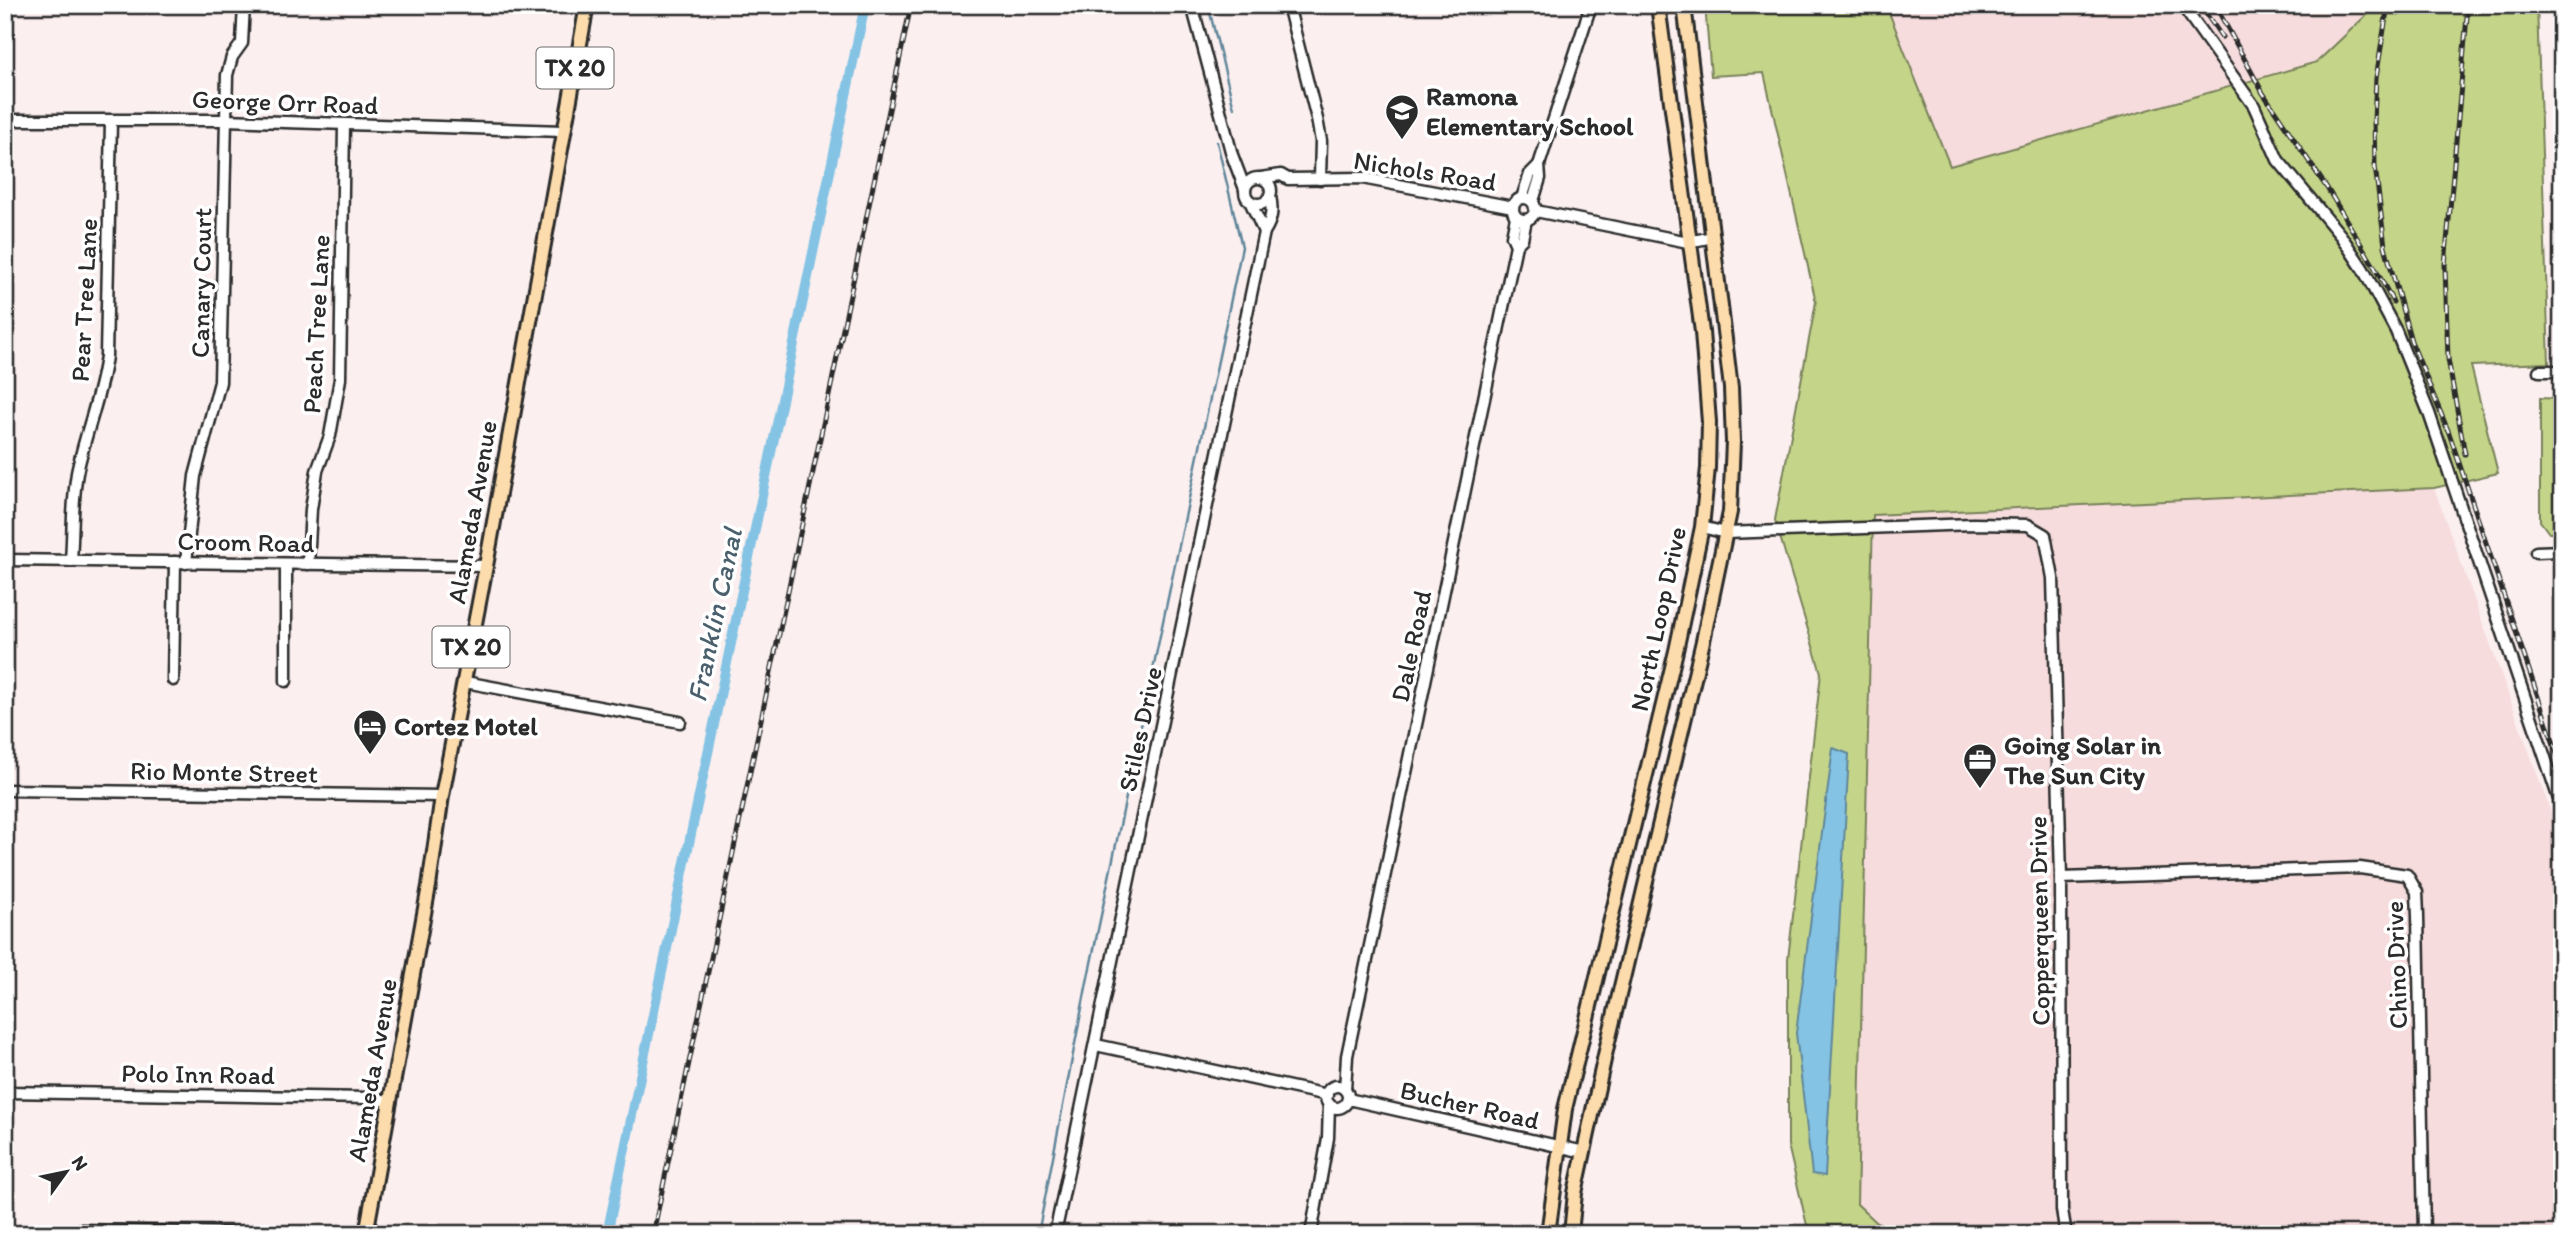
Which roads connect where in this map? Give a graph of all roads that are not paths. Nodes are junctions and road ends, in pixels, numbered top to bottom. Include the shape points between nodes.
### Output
1 (244, 5) edge
2 (587, 5) edge
3 (1192, 5) edge
4 (1289, 5) edge
5 (1591, 5) edge
6 (1658, 5) edge
7 (1684, 5) edge
8 (2182, 5) edge
9 (5, 120) edge
10 (224, 120) junction
11 (111, 121) junction
12 (344, 125) junction
13 (563, 131) junction
14 (1539, 165) junction
15 (1237, 166) junction
16 (1260, 178) junction
17 (1288, 179) junction
18 (1320, 179) junction
19 (1245, 189) junction
20 (1270, 194) junction
21 (1522, 198) junction
22 (1250, 201) junction
23 (1534, 206) junction
24 (1519, 215) junction
25 (1264, 232) junction
26 (1713, 237) junction
27 (1688, 242) junction
28 (2562, 370) edge
29 (2539, 371) dead end
30 (1702, 527) junction
31 (1726, 533) junction
32 (2562, 551) edge
33 (2536, 552) dead end
34 (5, 560) edge
35 (71, 561) junction
36 (181, 563) junction
37 (286, 564) junction
38 (308, 564) junction
39 (486, 566) junction
40 (173, 680) dead end
41 (286, 681) dead end
42 (465, 682) junction
43 (680, 723) dead end
44 (5, 790) edge
45 (442, 796) junction
46 (2562, 808) edge
47 (1630, 836) junction
48 (1654, 842) junction
49 (2061, 878) junction
50 (1096, 1045) junction
51 (1348, 1056) junction
52 (5, 1092) edge
53 (1329, 1096) junction
54 (1344, 1099) junction
55 (389, 1101) junction
56 (1328, 1138) junction
57 (1559, 1147) junction
58 (1584, 1152) junction
59 (79, 1230) dead end
60 (290, 1234) edge
61 (366, 1234) edge
62 (1055, 1234) edge
63 (1311, 1234) edge
64 (1548, 1234) edge
65 (1571, 1234) edge
66 (2066, 1234) edge
67 (2424, 1234) edge

1 - 10 street, Canary Court via 242,43 228,65
2 - 13 main road, Alameda Avenue / TX 20
3 - 15 street
4 - 18 street via 1321,141
5 - 14 street
6 - 27 main road, North Loop Drive
7 - 26 main road, North Loop Drive
8 - 46 street via 2254,106 2278,160 2363,269 2396,331 2429,413
9 - 11 street, George Orr Road
10 - 11 street, George Orr Road
10 - 12 street, George Orr Road
10 - 36 street, Canary Court via 220,382 195,476
11 - 35 street, Pear Tree Lane via 106,356 77,474
12 - 13 street, George Orr Road
12 - 38 street, Peach Tree Lane via 340,379 330,436 317,471
13 - 39 main road, Alameda Avenue / TX 20
14 - 21 street via 1530,174
14 - 23 street
15 - 16 street
15 - 19 street
16 - 17 street, Nichols Road via 1280,175
16 - 19 street via 1250,180
16 - 20 street via 1268,183
17 - 18 street, Nichols Road
17 - 20 street
18 - 24 street, Nichols Road via 1362,178
19 - 22 street
20 - 22 street via 1262,203
20 - 25 street, Stiles Drive via 1272,212
21 - 23 street
21 - 24 street via 1514,203
22 - 25 street
23 - 24 street via 1534,215
23 - 27 street
24 - 51 street, Dale Road via 1522,239 1516,245
25 - 50 street, Stiles Drive
26 - 27 street
26 - 31 main road, North Loop Drive via 1731,388 1732,477
27 - 30 main road, North Loop Drive via 1709,422
28 - 29 street
30 - 31 street, Copperqueen Drive
30 - 47 main road, North Loop Drive
31 - 48 main road, North Loop Drive
31 - 49 street, Copperqueen Drive via 1973,524 2028,525 2045,535 2053,578
32 - 33 street
34 - 35 street, Croom Road
35 - 36 street, Croom Road
36 - 37 street, Croom Road
36 - 40 street, Canary Court
37 - 38 street, Croom Road
37 - 41 street
38 - 39 street, Croom Road
39 - 42 main road, Alameda Avenue / TX 20
42 - 43 street
42 - 45 main road, Alameda Avenue / TX 20
44 - 45 street, Rio Monte Street
45 - 55 main road, Alameda Avenue / TX 20
47 - 48 main road
47 - 57 main road, North Loop Drive
48 - 58 main road, North Loop Drive
49 - 66 street, Copperqueen Drive via 2062,1210
49 - 67 street, Chino Drive via 2360,868 2407,875 2417,892
50 - 53 street
50 - 62 street, Stiles Drive
51 - 53 street, Dale Road
51 - 54 street, Dale Road
52 - 55 street, Polo Inn Road
53 - 54 street via 1334,1107
53 - 54 street via 1339,1087
53 - 56 street, Dale Road
54 - 56 street, Dale Road
54 - 57 street, Bucher Road
55 - 61 main road, Alameda Avenue / TX 20
56 - 63 street, Dale Road
57 - 58 street, Bucher Road
57 - 64 main road, North Loop Drive
58 - 65 main road, North Loop Drive
59 - 60 street

